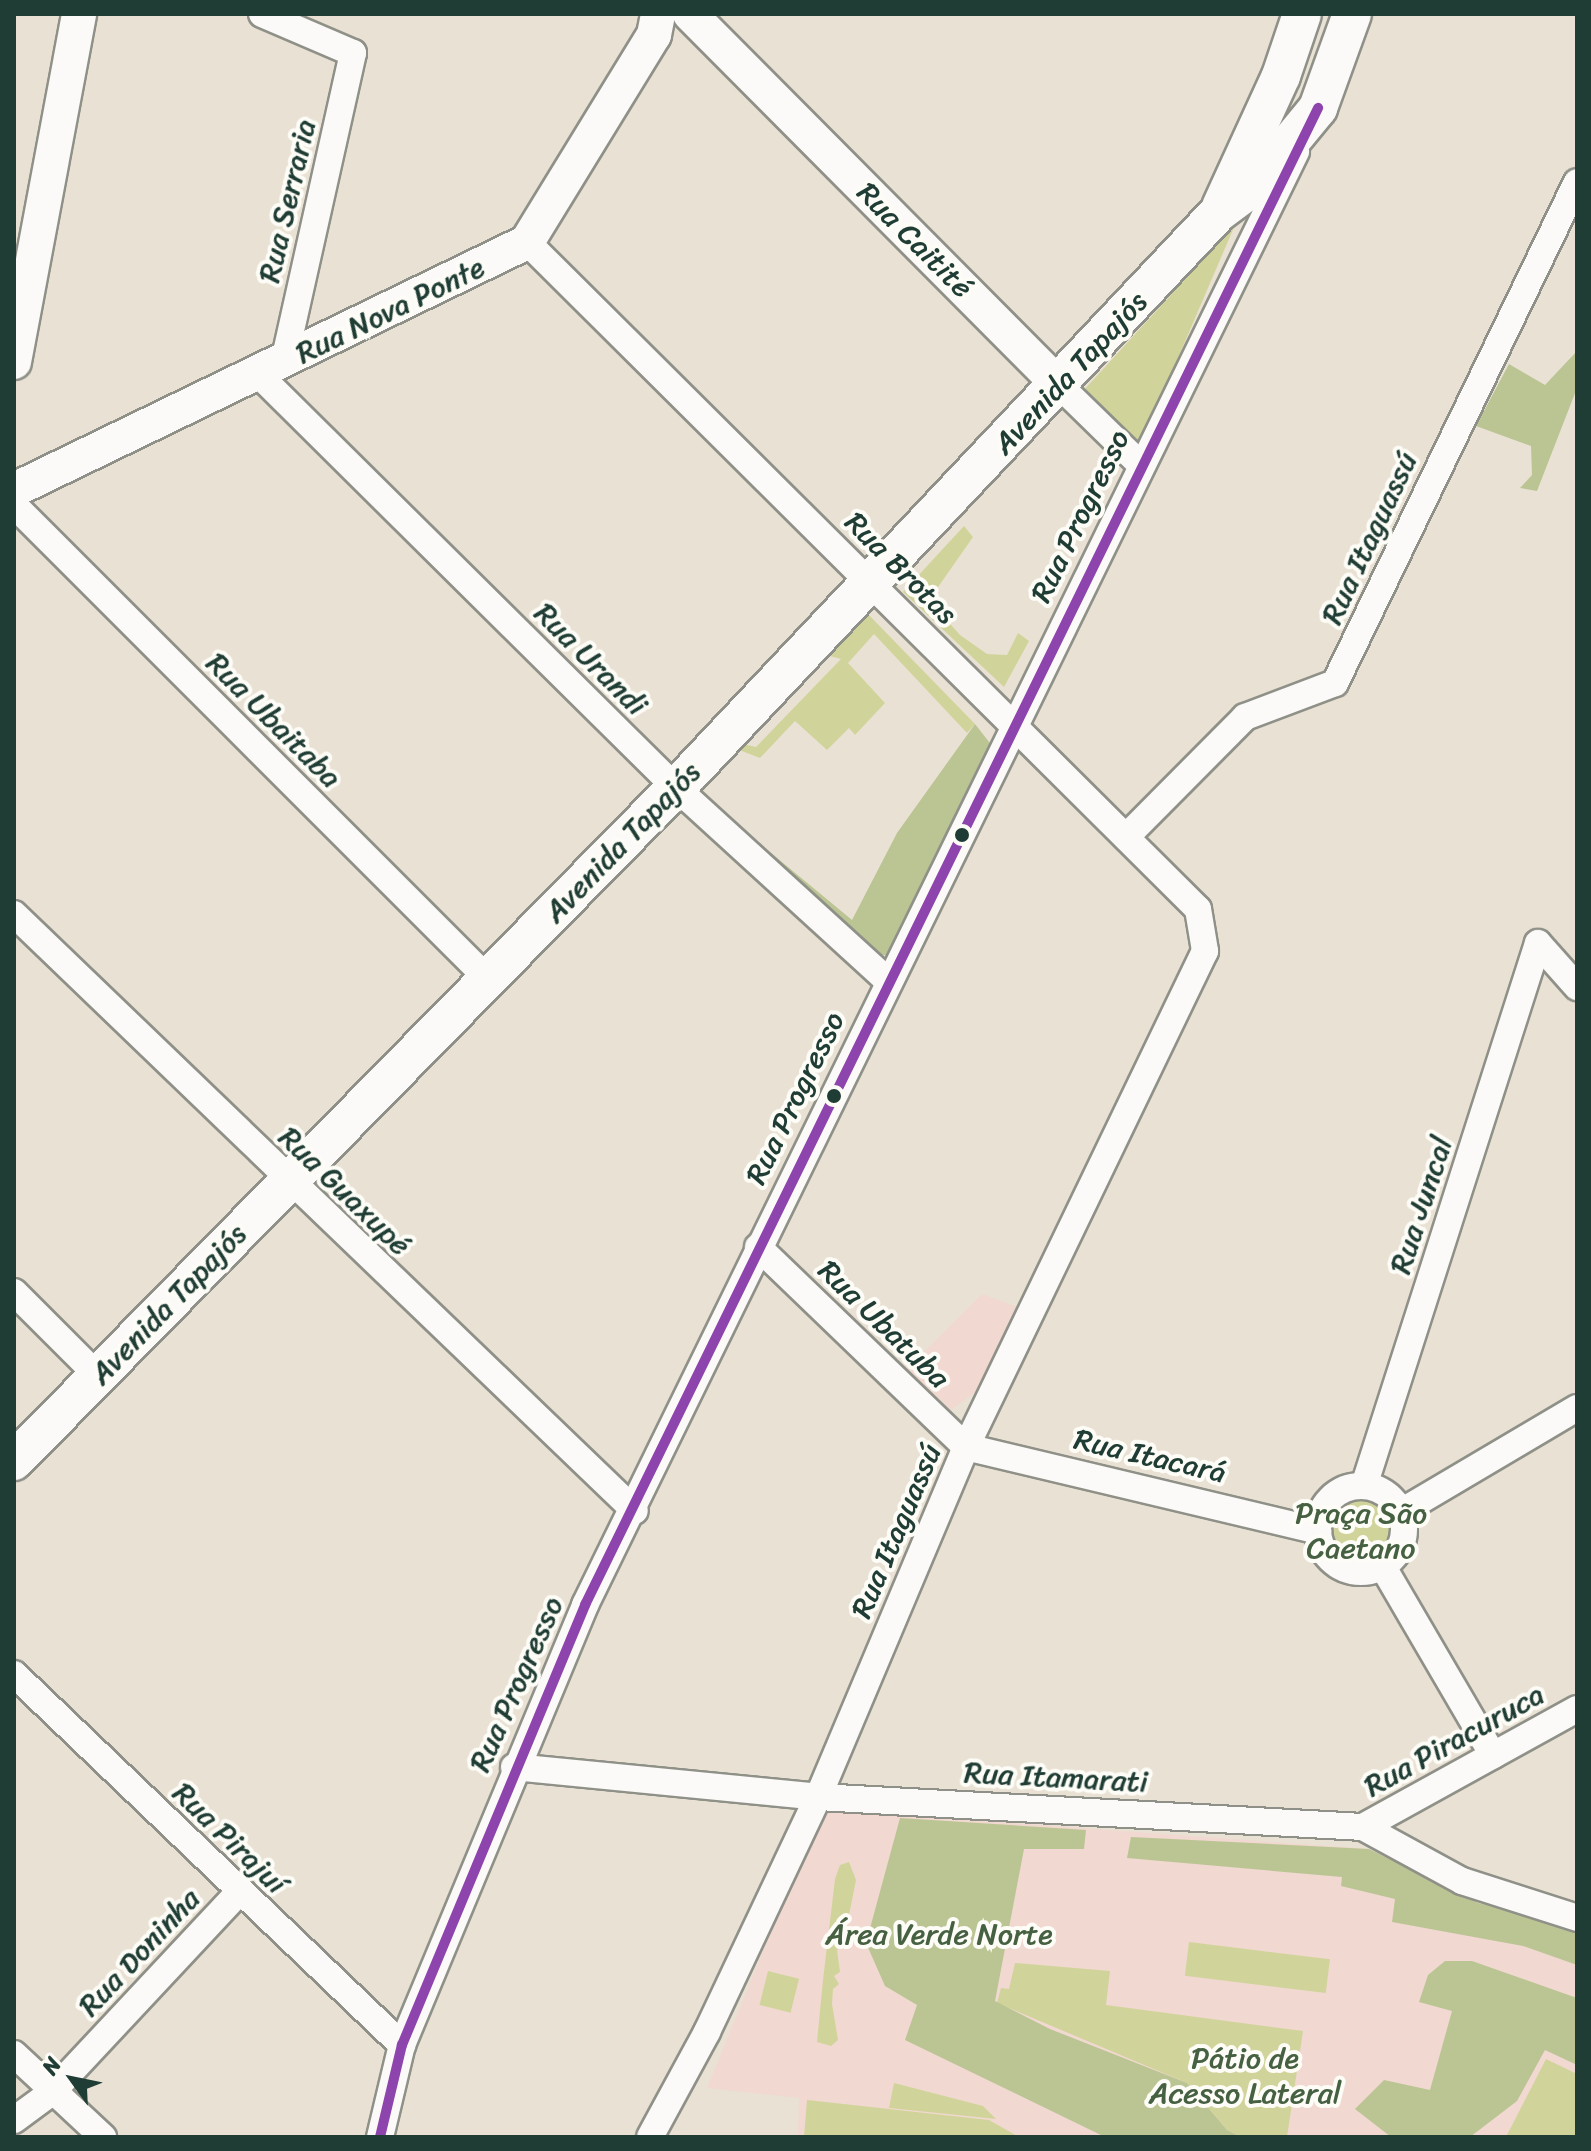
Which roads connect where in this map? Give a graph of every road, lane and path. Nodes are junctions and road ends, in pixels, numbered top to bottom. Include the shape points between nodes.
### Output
1 (79, 14) edge
2 (262, 14) edge
3 (658, 14) edge
4 (1302, 14) edge
5 (1352, 14) edge
6 (707, 22) edge
7 (1318, 108) junction
8 (1577, 182) edge
9 (1219, 212) junction
10 (527, 242) junction
11 (14, 362) edge
12 (270, 367) junction
13 (1060, 386) junction
14 (1141, 465) junction
15 (14, 490) edge
16 (14, 505) edge
17 (871, 583) junction
18 (1014, 725) junction
19 (676, 787) junction
20 (1126, 837) junction
21 (14, 914) edge
22 (1205, 951) joint
23 (489, 980) junction
24 (888, 981) junction
25 (1577, 987) edge
26 (287, 1181) junction
27 (758, 1247) junction
28 (14, 1292) edge
29 (98, 1376) junction
30 (1577, 1408) edge
31 (966, 1447) junction
32 (14, 1461) edge
33 (1364, 1486) junction
34 (635, 1511) junction
35 (1401, 1512) junction
36 (1318, 1531) junction
37 (1383, 1567) junction
38 (14, 1674) edge
39 (1577, 1709) edge
40 (1493, 1755) junction
41 (514, 1767) junction
42 (818, 1797) junction
43 (1363, 1827) junction
44 (239, 1892) junction
45 (1577, 1918) edge
46 (402, 2045) junction
47 (14, 2054) edge
48 (52, 2092) junction
49 (14, 2120) edge
50 (103, 2137) edge
51 (380, 2137) edge
52 (650, 2137) edge

1 - 11 street
2 - 12 street, Rua Serraria via 353,53
3 - 10 street via 654,35
4 - 9 main road
5 - 7 main road
6 - 13 street, Rua Caitité
7 - 9 main road via 1254,186
7 - 14 street, Rua Progresso
8 - 20 street, Rua Itaguassú via 1335,683 1245,717
9 - 13 main road, Avenida Tapajós
10 - 12 street, Rua Nova Ponte
10 - 17 street, Rua Brotas
12 - 15 street, Rua Nova Ponte
12 - 19 street, Rua Urandi
13 - 14 street, Rua Caitité
13 - 17 main road, Avenida Tapajós
14 - 18 street, Rua Progresso
16 - 23 street, Rua Ubaitaba
17 - 18 street, Rua Brotas
17 - 19 main road, Avenida Tapajós
18 - 20 street, Rua Brotas
18 - 24 street, Rua Progresso
19 - 23 main road, Avenida Tapajós
19 - 24 street, Rua Urandi
20 - 22 street, Rua Brotas via 1198,909
21 - 26 street, Rua Guaxupé
22 - 31 street, Rua Itaguassú
23 - 26 main road, Avenida Tapajós
24 - 27 street, Rua Progresso
25 - 33 street, Rua Juncal via 1538,943
26 - 29 main road, Avenida Tapajós
26 - 34 street, Rua Guaxupé
27 - 31 street, Rua Ubatuba
27 - 34 street, Rua Progresso
28 - 29 street
29 - 32 main road, Avenida Tapajós
30 - 35 street
31 - 36 street, Rua Itacará
31 - 42 street, Rua Itaguassú
33 - 35 street via 1386,1494
33 - 36 street via 1350,1488 1326,1504
34 - 41 street, Rua Progresso via 585,1605
35 - 37 street via 1400,1549
36 - 37 street via 1325,1553 1340,1568 1354,1573
37 - 40 street
38 - 44 street, Rua Pirajuí
39 - 40 street, Rua Piracuruca
40 - 43 street, Rua Piracuruca
41 - 42 street, Rua Itamarati
41 - 46 street, Rua Progresso
42 - 43 street, Rua Itamarati
42 - 52 street, Rua Itaguassú via 707,2032
43 - 45 street, Rua Itamarati via 1462,1881
44 - 46 street, Rua Pirajuí
44 - 48 street, Rua Doninha
46 - 51 street, Rua Progresso
47 - 48 street
48 - 49 street, Rua Doninha
48 - 50 street

